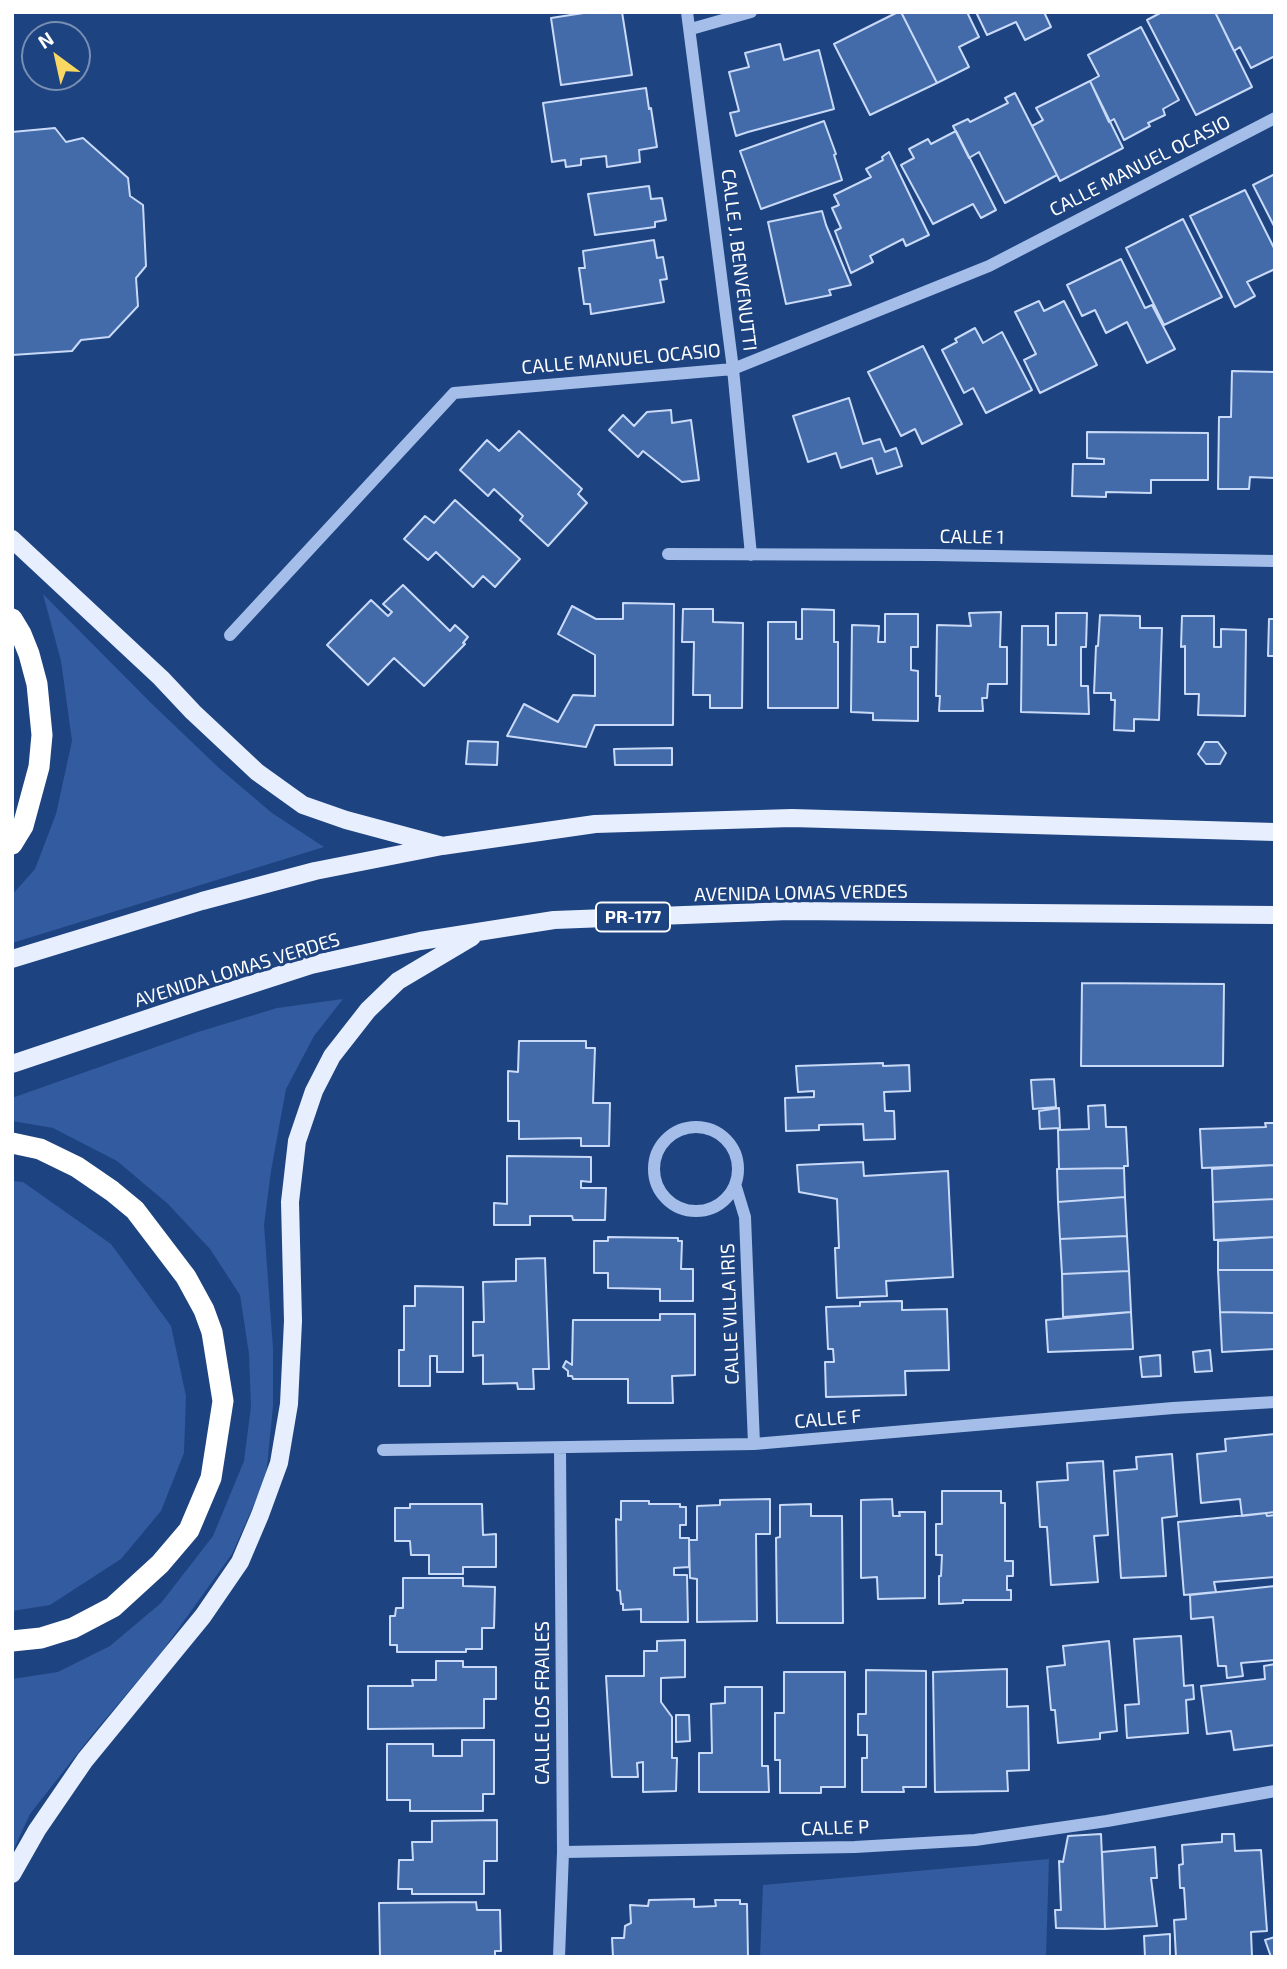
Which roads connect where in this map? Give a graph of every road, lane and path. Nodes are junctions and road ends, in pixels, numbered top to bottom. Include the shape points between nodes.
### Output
1 (687, 12) edge
2 (751, 12) edge
3 (691, 29) junction
4 (1275, 118) edge
5 (733, 369) junction
6 (12, 539) edge
7 (668, 554) dead end
8 (751, 555) junction
9 (1275, 561) edge
10 (12, 619) edge
11 (230, 635) dead end
12 (1275, 832) edge
13 (12, 844) edge
14 (442, 846) junction
15 (1275, 915) edge
16 (482, 931) junction
17 (12, 959) edge
18 (12, 1064) edge
19 (12, 1143) edge
20 (735, 1184) junction
21 (1275, 1402) edge
22 (754, 1444) junction
23 (561, 1448) junction
24 (383, 1450) dead end
25 (12, 1641) edge
26 (1275, 1791) edge
27 (563, 1852) junction
28 (12, 1874) edge
29 (559, 1957) edge

1 - 3 street, CALLE J. BENVENUTTI
2 - 3 street
3 - 5 street, CALLE J. BENVENUTTI
4 - 5 street, CALLE MANUEL OCASIO via 989,266
5 - 8 street, CALLE J. BENVENUTTI
5 - 11 street, CALLE MANUEL OCASIO via 454,393
6 - 14 main road via 257,772 303,806
7 - 8 street, CALLE 1
8 - 9 street, CALLE 1
10 - 13 highway via 37,684 42,735 39,767 23,826
12 - 14 main road via 792,818 595,824
14 - 17 main road via 315,871
15 - 16 main road, AVENIDA LOMAS VERDES / PR-177 via 789,911 554,920
16 - 18 main road, AVENIDA LOMAS VERDES / PR-177 via 311,965
16 - 28 main road via 390,988 332,1056 314,1091 297,1142 290,1202 293,1321 289,1404 279,1463 260,1515 233,1573 85,1760
19 - 25 highway via 40,1149 77,1167 135,1210 186,1277 204,1310 212,1332 222,1401 211,1478 188,1530 160,1564 113,1607 73,1628
20 - 20 street via 736,1157 730,1145 708,1129 693,1128 668,1138 654,1161 658,1188 677,1207 690,1211 717,1205
20 - 22 street, CALLE VILLA IRIS via 745,1217
21 - 22 street, CALLE F
22 - 23 street, CALLE F
23 - 24 street, CALLE F
23 - 27 street, CALLE LOS FRAILES
26 - 27 street, CALLE P via 975,1840 855,1847
27 - 29 street, CALLE LOS FRAILES

